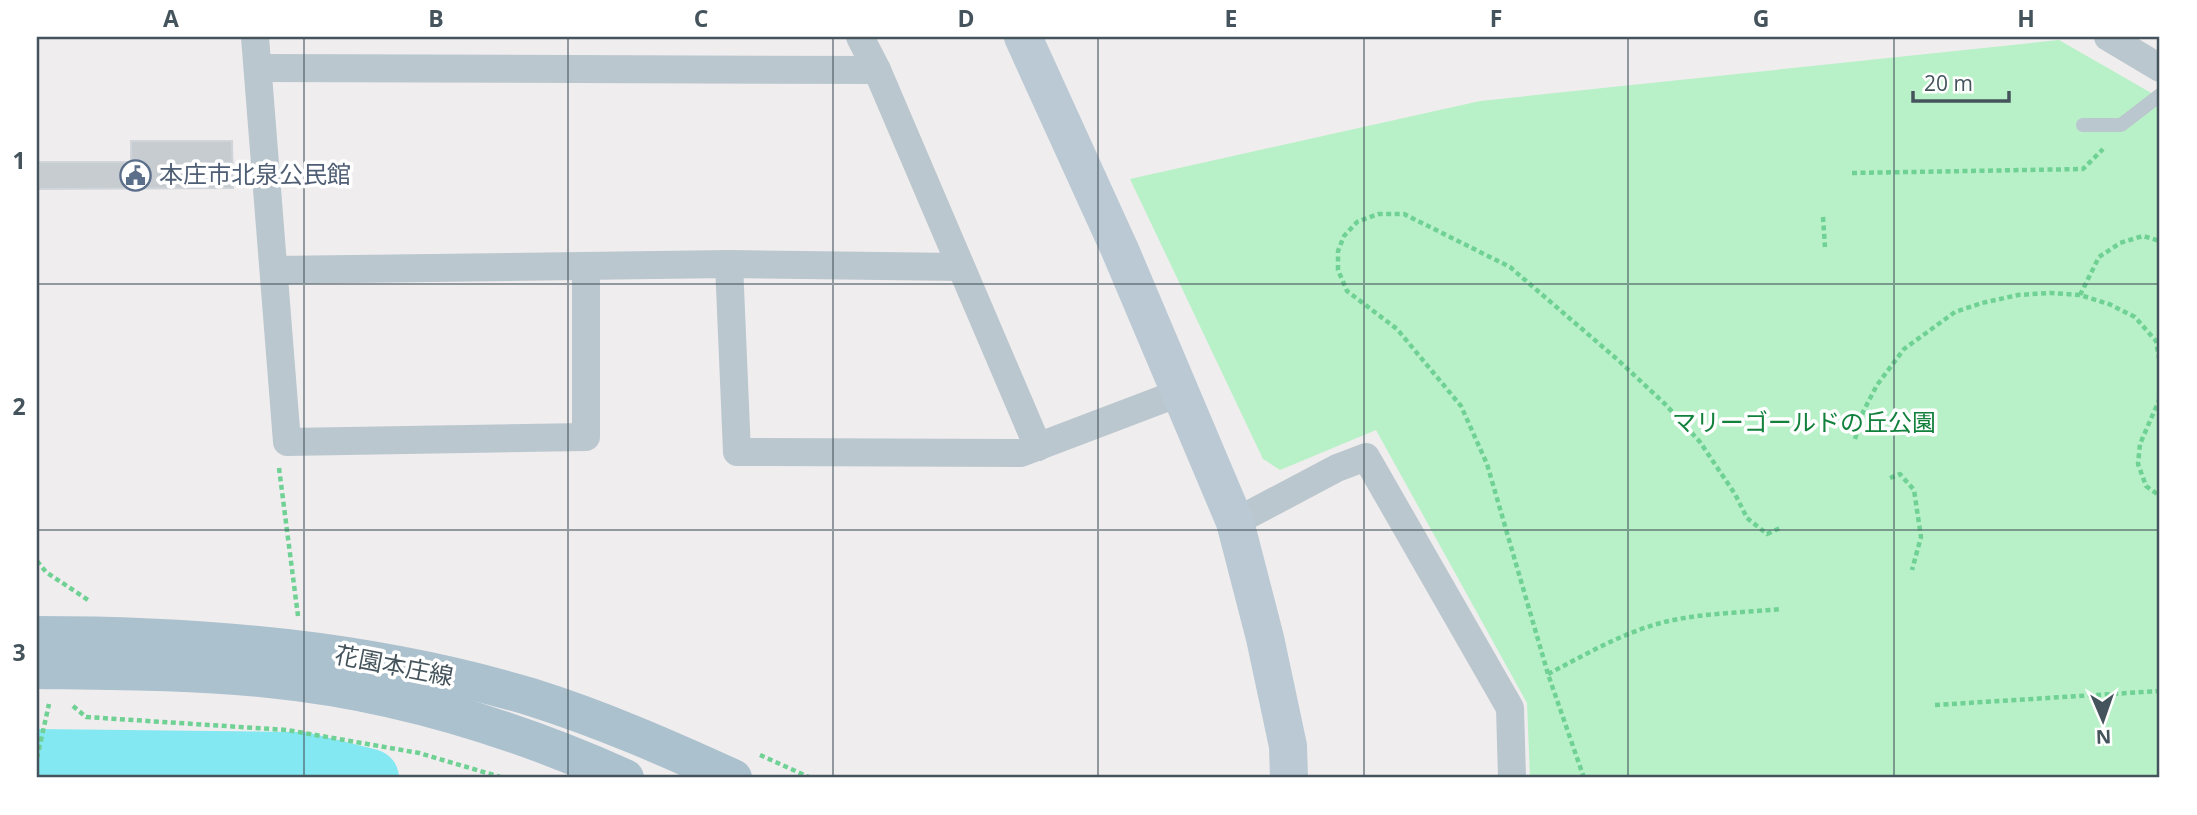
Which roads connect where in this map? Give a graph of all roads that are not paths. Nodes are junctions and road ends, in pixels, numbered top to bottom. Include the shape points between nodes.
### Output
1 (255, 37) edge
2 (860, 37) edge
3 (1023, 37) edge
4 (2108, 37) edge
5 (259, 68) junction
6 (2160, 68) edge
7 (877, 70) junction
8 (2160, 94) edge
9 (2083, 125) dead end
10 (729, 264) junction
11 (586, 266) junction
12 (960, 268) junction
13 (274, 270) junction
14 (1180, 393) junction
15 (1038, 447) junction
16 (1235, 522) junction
17 (37, 635) edge
18 (43, 685) edge
19 (625, 778) edge
20 (733, 778) edge
21 (1289, 778) edge
22 (1512, 778) edge

1 - 5 street
2 - 7 street
3 - 14 street
4 - 6 street
5 - 7 street
5 - 13 street
7 - 12 street
8 - 9 lane via 2121,125
10 - 11 street
10 - 12 street
10 - 15 street via 737,452 1021,453
11 - 13 street
11 - 13 street via 586,437 287,442
12 - 15 street
14 - 15 street
14 - 16 street
16 - 21 street via 1288,746
16 - 22 street via 1366,457 1510,708
17 - 20 main road, 花園本庄線 via 196,639 370,659 530,697 638,735
18 - 19 main road, 花園本庄線 via 175,672 271,679 383,696 567,752

